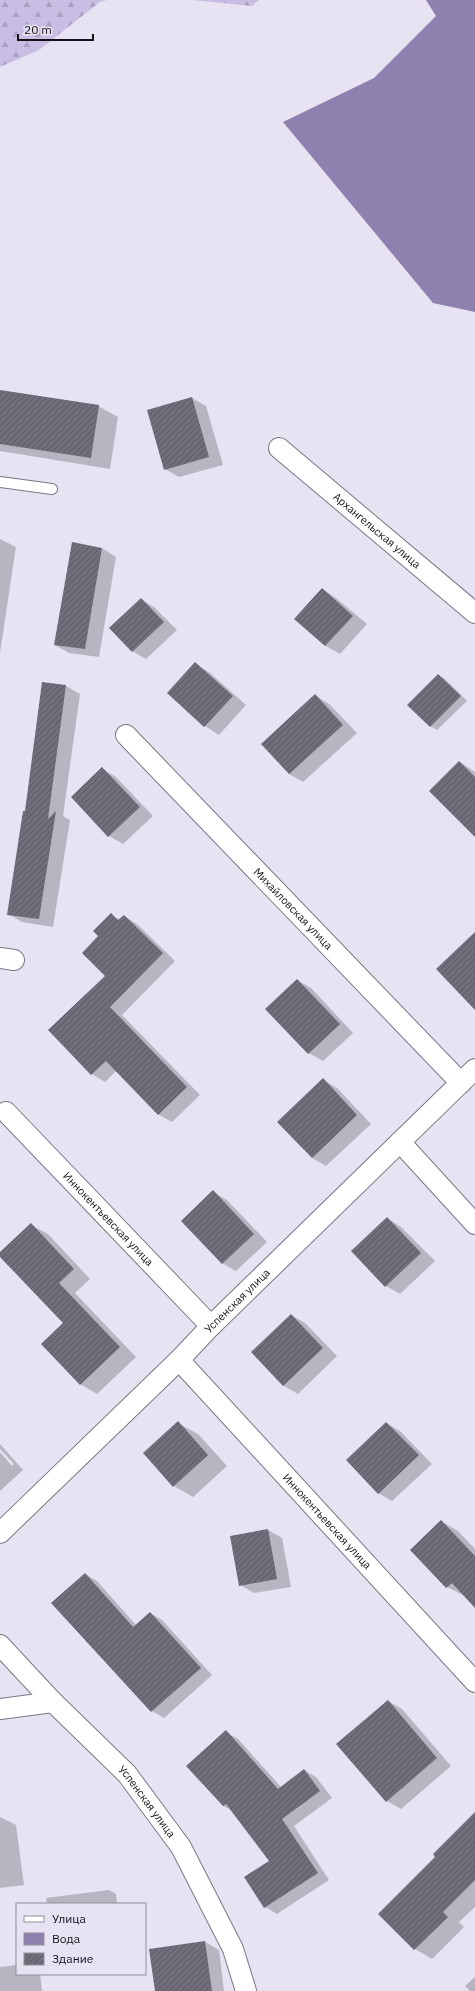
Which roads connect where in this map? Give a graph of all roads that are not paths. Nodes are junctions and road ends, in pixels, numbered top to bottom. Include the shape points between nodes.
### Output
1 (279, 448) dead end
2 (0, 482) edge
3 (52, 489) dead end
4 (475, 613) edge
5 (126, 735) dead end
6 (475, 1069) edge
7 (461, 1083) junction
8 (6, 1112) dead end
9 (400, 1142) junction
10 (475, 1224) edge
11 (211, 1326) junction
12 (179, 1360) junction
13 (0, 1532) edge
14 (0, 1645) edge
15 (475, 1682) edge
16 (53, 1702) junction
17 (0, 1709) edge
18 (246, 1991) edge

1 - 4 street, Архангельская улица
2 - 3 lane
5 - 7 street, Михайловская улица
6 - 7 street, Успенская улица
7 - 9 street, Успенская улица
8 - 11 street, Иннокентьевская улица
9 - 10 street
9 - 11 street, Успенская улица
11 - 12 street, Успенская улица
12 - 13 street, Успенская улица
12 - 15 street, Иннокентьевская улица
14 - 16 street, Успенская улица
16 - 17 street
16 - 18 street, Успенская улица via 127,1774 181,1847 233,1949

